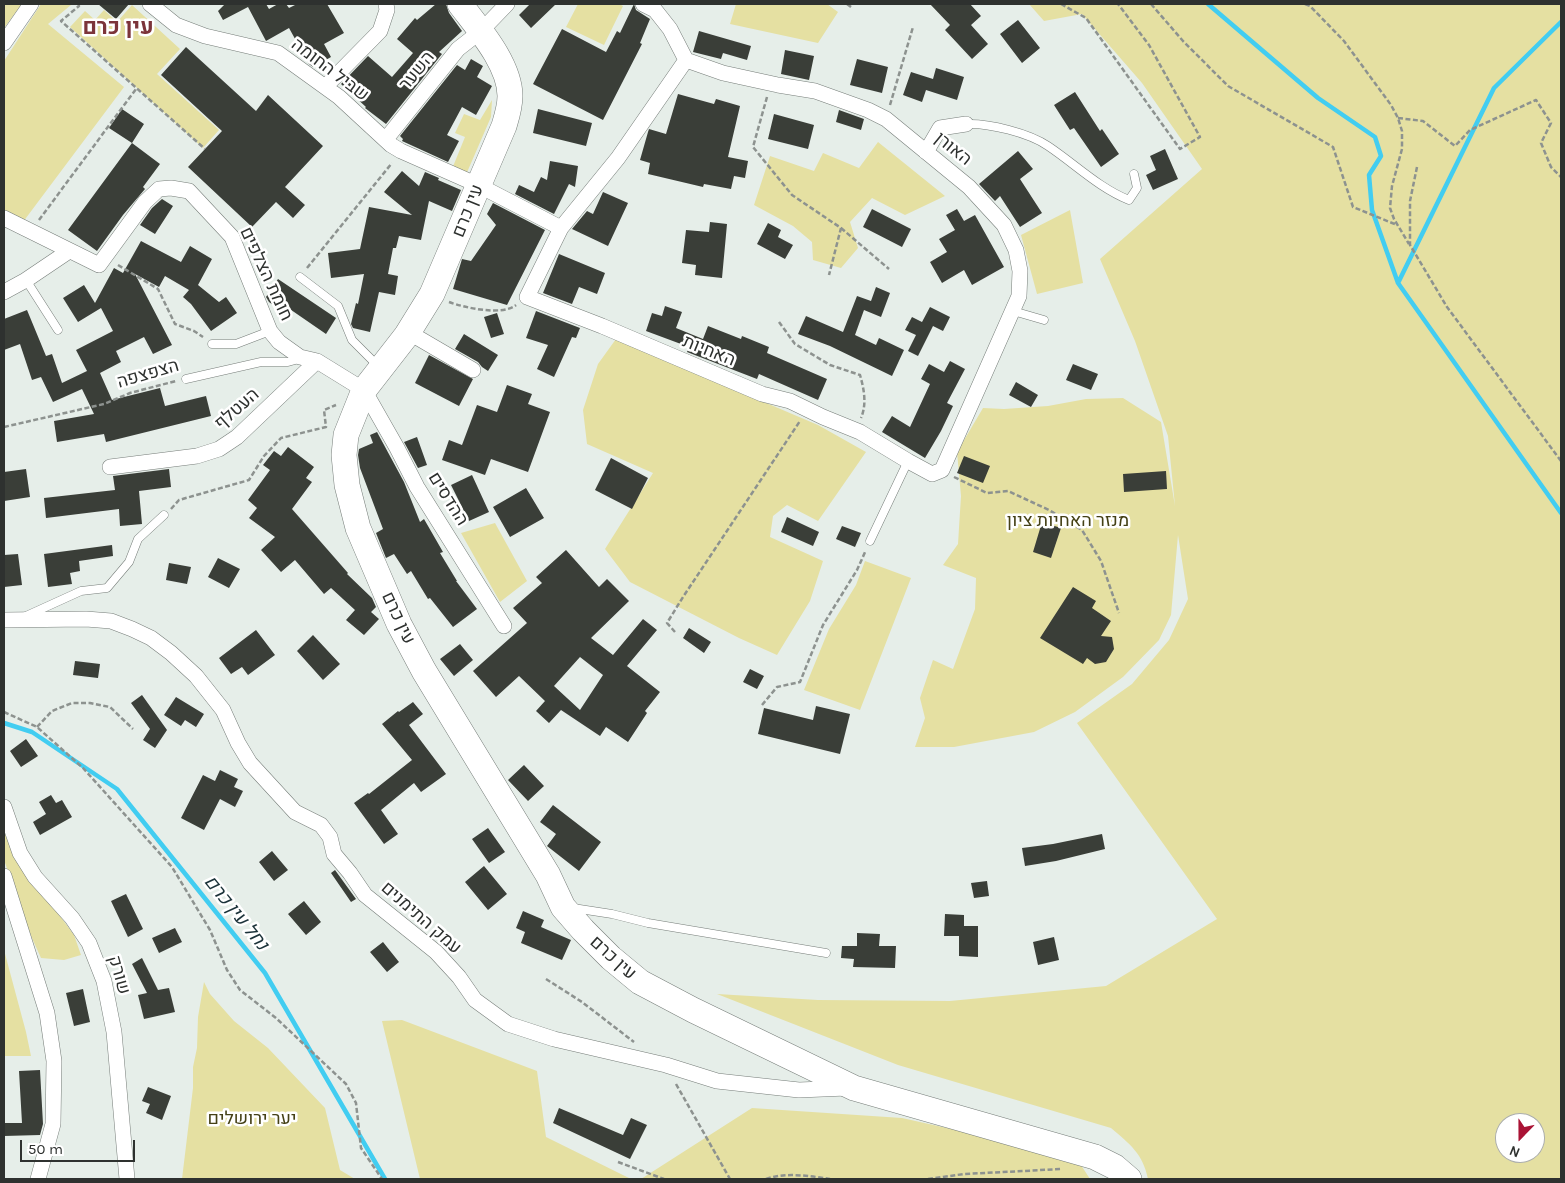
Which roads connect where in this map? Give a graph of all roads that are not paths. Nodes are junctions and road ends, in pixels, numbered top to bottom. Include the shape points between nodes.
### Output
1 (31, 4) edge
2 (150, 4) edge
3 (386, 4) edge
4 (460, 4) edge
5 (507, 4) edge
6 (643, 4) edge
7 (480, 31) junction
8 (4, 43) edge
9 (686, 60) junction
10 (325, 87) junction
11 (966, 124) joint
12 (386, 139) junction
13 (926, 152) junction
14 (1134, 174) dead end
15 (478, 185) junction
16 (4, 218) edge
17 (561, 228) junction
18 (68, 251) junction
19 (300, 277) road end
20 (26, 280) junction
21 (4, 292) edge
22 (1013, 311) junction
23 (1044, 320) dead end
24 (58, 330) dead end
25 (270, 331) junction
26 (408, 332) junction
27 (212, 344) road end
28 (300, 357) junction
29 (317, 361) junction
30 (380, 369) junction
31 (473, 370) dead end
32 (186, 379) road end
33 (357, 386) junction
34 (908, 461) junction
35 (110, 467) dead end
36 (942, 470) joint
37 (164, 515) road end
38 (870, 541) road end
39 (10, 620) edge
40 (504, 626) dead end
41 (4, 630) edge
42 (4, 808) edge
43 (4, 876) edge
44 (563, 907) junction
45 (826, 953) dead end
46 (854, 1088) junction
47 (38, 1179) edge
48 (127, 1179) edge
49 (1129, 1179) edge

1 - 8 street
2 - 10 street, שביל החומה via 176,25 205,36 278,53
3 - 10 street via 380,31
4 - 7 main road, עין כרם
5 - 7 street, השער
6 - 9 street via 655,10 670,29
7 - 12 street, השער via 458,49
7 - 15 main road, עין כרם via 507,75 510,94 504,126
9 - 13 street, האורן via 723,73 815,91 868,110 886,119
9 - 17 street via 618,158
10 - 12 street, שביל החומה
11 - 13 street via 940,128
11 - 14 lane via 1006,128 1046,144 1115,194 1129,200 1137,188
12 - 15 street, שביל החומה via 401,152
13 - 22 street, האורן via 969,187 1004,226 1016,250 1020,271 1019,296
15 - 17 street
15 - 26 main road, עין כרם via 432,294
16 - 18 street
17 - 34 street, האחיות via 527,297 762,394 790,401 855,430
18 - 20 street
18 - 25 street, חומת הצלפים via 99,266 145,202 159,189 189,191 232,238
19 - 30 lane via 338,306 352,340
20 - 21 street
20 - 24 lane
22 - 23 lane
22 - 36 street, האורן
25 - 27 lane via 236,344
25 - 28 street, חומת הצלפים
26 - 30 main road, עין כרם
26 - 31 street
28 - 29 street, חומת הצלפים
28 - 32 lane, הצפצפה via 288,362 261,362
29 - 33 street, חומת הצלפים
29 - 35 street, העטלף via 237,437 219,449 197,456
30 - 33 main road, עין כרם
33 - 40 street, ההדסים
33 - 44 main road, עין כרם via 344,455 347,485 358,528 424,671 548,875
34 - 36 street, האחיות via 932,474
34 - 38 lane
37 - 39 lane via 138,539 129,562 107,588 81,591
39 - 41 street
39 - 46 street, עמק התימנים via 86,619 111,622 151,638 196,676 224,710 250,763 296,812 321,825 330,838 334,854 365,895 436,952 475,1000 508,1024 717,1081 799,1090
42 - 48 street, שורק via 20,853 34,877 72,918 89,943 104,981 114,1032
43 - 47 street via 47,1013 54,1061 53,1124
44 - 45 lane
44 - 46 main road, עין כרם via 583,930 640,982
46 - 49 main road, עין כרם via 1096,1157

